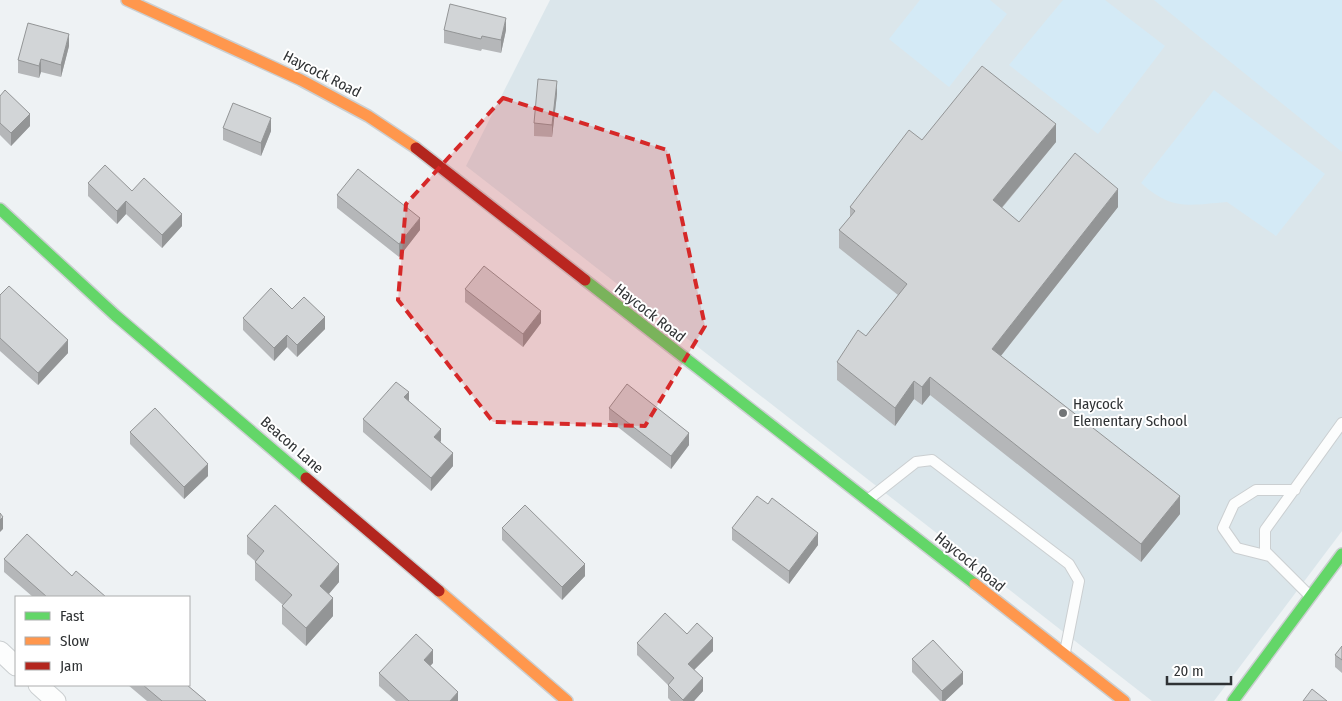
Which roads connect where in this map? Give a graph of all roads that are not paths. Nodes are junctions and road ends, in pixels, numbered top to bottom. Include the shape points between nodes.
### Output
1 (127, 0) edge
2 (0, 209) edge
3 (1342, 423) edge
4 (1294, 490) junction
5 (868, 500) junction
6 (1342, 554) edge
7 (1270, 556) junction
8 (1310, 596) junction
9 (0, 651) edge
10 (1064, 655) junction
11 (15, 665) edge
12 (568, 701) edge
13 (1124, 701) edge
14 (1233, 701) edge

1 - 5 main road, Haycock Road via 278,67 345,101 401,136
2 - 12 main road, Beacon Lane via 115,315
3 - 4 lane
4 - 7 lane via 1265,530 1265,551
4 - 7 lane via 1256,490 1234,504 1223,528 1237,548
5 - 10 main road, Haycock Road
5 - 10 lane via 916,462 932,460 1069,564 1079,581
6 - 8 main road
7 - 8 lane
8 - 14 main road
9 - 11 street
10 - 13 main road, Haycock Road

